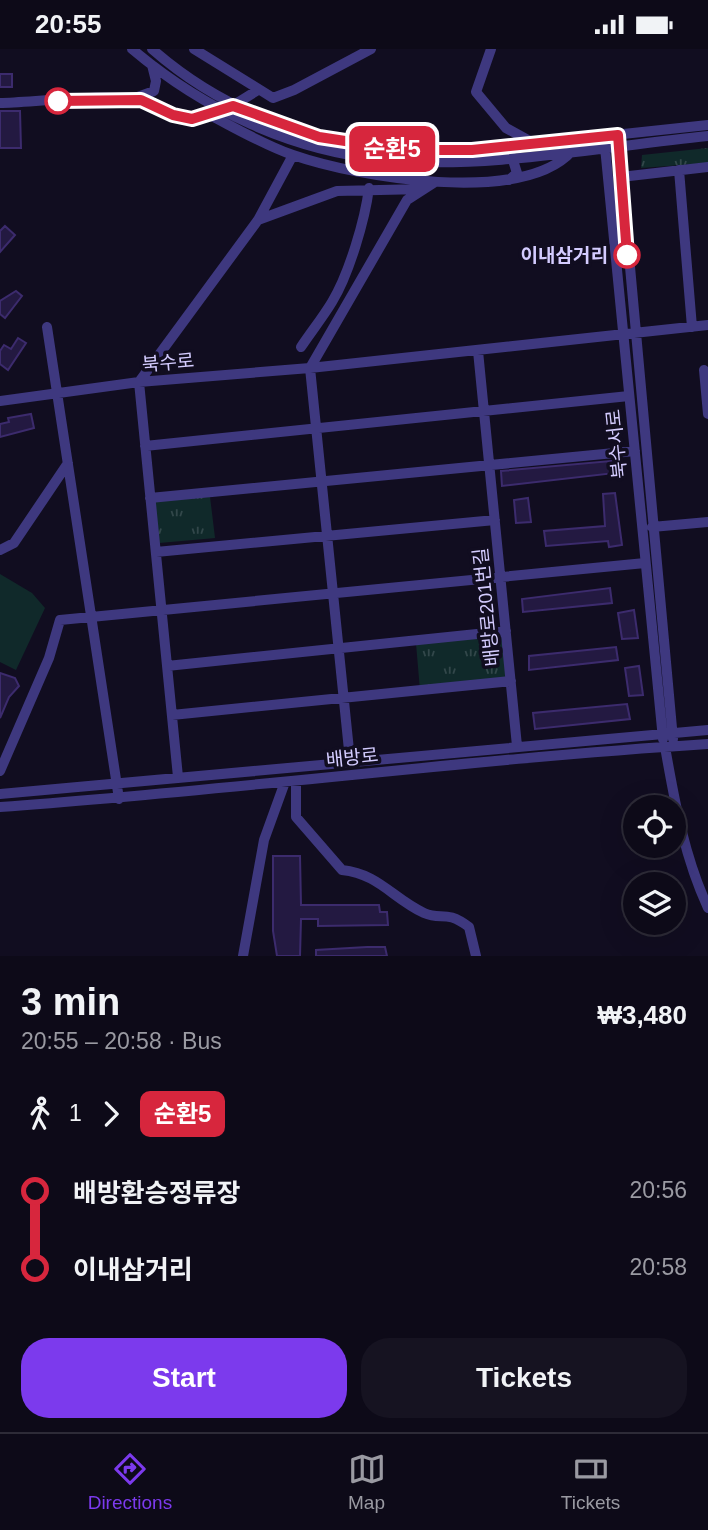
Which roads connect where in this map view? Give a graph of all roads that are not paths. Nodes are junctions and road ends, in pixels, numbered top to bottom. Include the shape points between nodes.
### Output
1 (132, 49) edge
2 (152, 49) edge
3 (194, 49) edge
4 (371, 49) edge
5 (491, 49) edge
6 (152, 65) junction
7 (258, 90) junction
8 (128, 99) junction
9 (3, 102) edge
10 (233, 106) junction
11 (221, 111) junction
12 (210, 115) junction
13 (708, 125) edge
14 (506, 128) junction
15 (618, 135) junction
16 (708, 136) edge
17 (604, 137) junction
18 (535, 144) junction
19 (617, 147) junction
20 (495, 148) junction
21 (606, 148) junction
22 (572, 151) junction
23 (293, 155) junction
24 (512, 157) junction
25 (708, 167) edge
26 (678, 170) junction
27 (621, 177) junction
28 (508, 180) junction
29 (435, 182) junction
30 (369, 188) junction
31 (424, 189) junction
32 (258, 220) junction
33 (708, 325) edge
34 (47, 327) dead end
35 (692, 327) junction
36 (629, 334) junction
37 (301, 347) dead end
38 (478, 351) junction
39 (310, 369) junction
40 (704, 370) dead end
41 (139, 382) junction
42 (57, 392) junction
43 (629, 396) junction
44 (707, 399) edge
45 (0, 401) edge
46 (484, 411) junction
47 (708, 414) edge
48 (316, 428) junction
49 (145, 446) junction
50 (635, 451) junction
51 (68, 463) junction
52 (489, 465) junction
53 (322, 481) junction
54 (150, 498) junction
55 (495, 520) junction
56 (708, 522) edge
57 (652, 527) junction
58 (327, 535) junction
59 (0, 549) edge
60 (156, 552) junction
61 (645, 563) junction
62 (501, 577) junction
63 (333, 594) junction
64 (162, 610) junction
65 (91, 617) junction
66 (506, 631) junction
67 (339, 648) junction
68 (167, 666) junction
69 (511, 681) junction
70 (344, 698) junction
71 (172, 715) junction
72 (708, 730) edge
73 (667, 734) junction
74 (708, 744) edge
75 (517, 746) junction
76 (668, 747) junction
77 (350, 760) junction
78 (0, 771) edge
79 (178, 776) junction
80 (290, 781) junction
81 (116, 783) junction
82 (0, 794) edge
83 (119, 799) junction
84 (0, 807) edge
85 (708, 908) edge
86 (243, 956) edge
87 (476, 956) edge

1 - 6 street
2 - 10 street via 197,85
3 - 7 street
4 - 7 street via 273,98
5 - 14 street via 476,92
6 - 8 street via 154,91
6 - 11 street
7 - 10 street
8 - 9 street
8 - 12 street via 154,104 182,118
10 - 11 street
10 - 20 street via 306,133 377,148 437,152
11 - 12 street
11 - 24 street via 302,143 384,160
12 - 23 street
13 - 15 street
14 - 18 street
14 - 20 street
15 - 17 street
15 - 19 street, 북수서로
16 - 19 street
17 - 18 street
17 - 21 street, 북수서로
18 - 20 street
19 - 21 street
19 - 27 street, 북수서로
21 - 22 street
21 - 36 street, 북수서로
22 - 24 street
22 - 28 street via 550,169
23 - 29 street
23 - 32 street
24 - 28 street via 517,173
25 - 26 street
26 - 27 street
26 - 35 street
27 - 36 street, 북수서로
28 - 29 street
29 - 31 street
30 - 31 street
30 - 32 street via 337,191
30 - 37 street via 332,303
31 - 39 street via 407,200
32 - 41 street
33 - 35 street, 북수로
34 - 42 street
35 - 36 street, 북수로
36 - 38 street, 북수로
36 - 43 street, 북수서로
36 - 57 street, 북수서로
38 - 39 street, 북수로
38 - 46 street, 배방로201번길
39 - 41 street, 북수로
39 - 48 street
40 - 44 street
41 - 42 street, 북수로
41 - 49 street
42 - 45 street, 북수로
42 - 51 street
43 - 46 street
43 - 50 street, 북수서로
44 - 47 street
46 - 48 street
46 - 52 street, 배방로201번길
48 - 49 street
48 - 53 street
49 - 54 street
50 - 52 street
50 - 61 street, 북수서로
51 - 59 street via 14,543
51 - 65 street
52 - 53 street
52 - 55 street, 배방로201번길
53 - 54 street
53 - 58 street
54 - 60 street
55 - 58 street
55 - 62 street, 배방로201번길
56 - 57 street
57 - 73 street, 북수서로
58 - 60 street
58 - 63 street
60 - 64 street
61 - 62 street
61 - 73 street, 북수서로
62 - 63 street
62 - 66 street, 배방로201번길
63 - 64 street
63 - 67 street
64 - 65 street
64 - 68 street
65 - 78 street via 60,620 49,658
65 - 81 street
66 - 67 street
66 - 69 street, 배방로201번길
67 - 68 street
67 - 70 street
68 - 71 street
69 - 70 street
69 - 75 street, 배방로201번길
70 - 71 street
70 - 77 street
71 - 79 street
72 - 73 street, 배방로
73 - 75 street, 배방로
73 - 76 street, 북수서로
74 - 76 street, 배방로
75 - 77 street, 배방로
76 - 80 street, 배방로
76 - 85 street, 북수서로 via 683,839
77 - 79 street, 배방로
79 - 81 street, 배방로
80 - 83 street, 배방로
80 - 86 street via 264,840
80 - 87 street via 296,817 342,870 363,873 426,914 453,915 469,927
81 - 82 street, 배방로
81 - 83 street
83 - 84 street, 배방로

